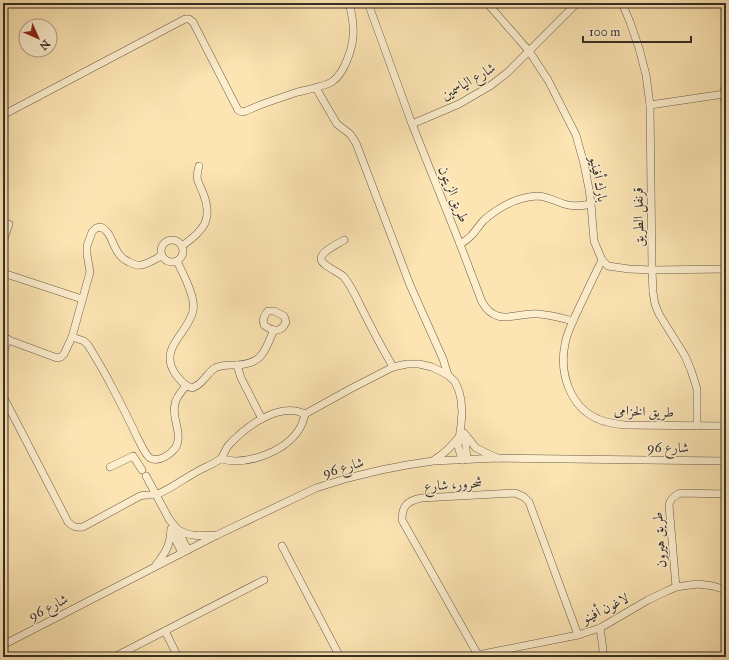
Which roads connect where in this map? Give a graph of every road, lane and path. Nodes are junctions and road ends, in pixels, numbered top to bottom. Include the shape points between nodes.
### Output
1 (349, 3) edge
2 (368, 3) edge
3 (487, 3) edge
4 (577, 3) edge
5 (622, 3) edge
6 (726, 4) edge
7 (726, 38) edge
8 (529, 51) junction
9 (726, 76) edge
10 (316, 88) junction
11 (724, 94) junction
12 (650, 105) junction
13 (726, 110) edge
14 (3, 115) edge
15 (412, 124) junction
16 (199, 166) dead end
17 (591, 204) junction
18 (9, 224) dead end
19 (344, 240) dead end
20 (3, 242) edge
21 (460, 244) junction
22 (182, 246) junction
23 (161, 256) junction
24 (602, 260) junction
25 (177, 261) junction
26 (726, 269) edge
27 (652, 270) junction
28 (3, 273) edge
29 (82, 299) junction
30 (573, 321) junction
31 (274, 330) dead end
32 (72, 337) junction
33 (5, 339) edge
34 (3, 353) edge
35 (237, 365) junction
36 (393, 366) junction
37 (448, 375) junction
38 (186, 386) junction
39 (3, 396) edge
40 (306, 414) junction
41 (262, 419) junction
42 (697, 426) junction
43 (726, 426) edge
44 (462, 434) junction
45 (221, 458) junction
46 (498, 458) junction
47 (465, 459) junction
48 (433, 461) junction
49 (726, 461) edge
50 (110, 468) dead end
51 (726, 494) edge
52 (156, 495) junction
53 (174, 529) junction
54 (218, 535) junction
55 (282, 546) dead end
56 (185, 552) junction
57 (154, 567) junction
58 (264, 580) dead end
59 (676, 587) junction
60 (726, 590) edge
61 (600, 628) junction
62 (165, 631) junction
63 (578, 635) junction
64 (3, 645) edge
65 (478, 655) junction
66 (114, 657) edge
67 (178, 657) edge
68 (340, 657) edge
69 (468, 657) edge
70 (602, 657) edge

1 - 10 street via 353,38 343,69 333,82
2 - 15 street, طريق الزيتون
3 - 8 street, بارك أفينيو
4 - 8 street, شارع الياسمين
5 - 12 street, قرنفل الطريق via 639,48
6 - 7 street
8 - 15 street, شارع الياسمين via 490,86 459,104
8 - 17 street, بارك أفينيو via 548,80 576,135
9 - 11 street
10 - 14 street via 270,101 246,112 238,110 193,22 189,19
10 - 37 street via 337,124 350,134 356,143 410,285
11 - 12 street
11 - 13 street
12 - 27 street, قرنفل الطريق
15 - 21 street, طريق الزيتون
16 - 22 street via 196,176 207,204 207,220
17 - 21 street via 572,206 538,196 517,200 494,212
17 - 24 street, بارك أفينيو via 594,241
18 - 20 street
19 - 36 street via 325,251 321,257 322,263 344,277 352,288
21 - 30 street, طريق الزيتون via 482,302 486,310 493,315 516,317 539,314
22 - 23 street via 177,241 167,241 160,249
22 - 25 street via 182,255
23 - 25 street via 168,262
23 - 29 street via 142,265 125,260 119,255 106,229 96,228 87,246 90,272
24 - 27 street via 608,266
24 - 30 street, طريق الخزامى
25 - 38 street via 192,297 194,310 189,322 171,347 171,364
26 - 27 street
27 - 42 street, قرنفل الطريق via 657,309 685,356 697,389
28 - 29 street
29 - 32 street
30 - 42 street, طريق الخزامى via 565,343 563,367 570,393 586,412 599,420 614,424
31 - 35 street via 260,358
32 - 33 street via 64,354 57,358
32 - 38 street via 88,345 140,443 153,459 166,457 176,447 178,435 174,406
33 - 34 street
35 - 38 street via 214,368 198,385 192,388
35 - 41 street
36 - 37 street via 419,364
36 - 40 street
37 - 44 street via 456,382 459,391
39 - 52 street via 72,526 83,527 140,496
40 - 41 street via 293,410 283,411
40 - 45 street via 292,438 265,456 236,461
41 - 45 street via 239,435
42 - 43 street, طريق الخزامى
44 - 46 street via 476,448
44 - 47 street via 458,450
44 - 48 street via 449,449
45 - 52 street
46 - 47 street, شارع 96
46 - 49 street, شارع 96
47 - 48 street, شارع 96
48 - 54 street, شارع 96 via 381,470 316,488
50 - 52 street via 133,456
51 - 59 street, طريق هيرون via 680,493 670,502
52 - 53 street
53 - 54 street via 198,537
53 - 56 street
53 - 57 street via 165,554
54 - 56 street, شارع 96
55 - 68 street
56 - 57 street, شارع 96
57 - 64 street, شارع 96
58 - 62 street
59 - 60 street, لاغون أفينو via 698,584
59 - 61 street, لاغون أفينو
61 - 63 street, لاغون أفينو
61 - 70 street
62 - 66 street
62 - 67 street
63 - 65 street, لاغون أفينو
63 - 65 street, شحرور، شارع via 529,502 524,497 515,493 413,500 402,512 402,520
65 - 69 street, لاغون أفينو

